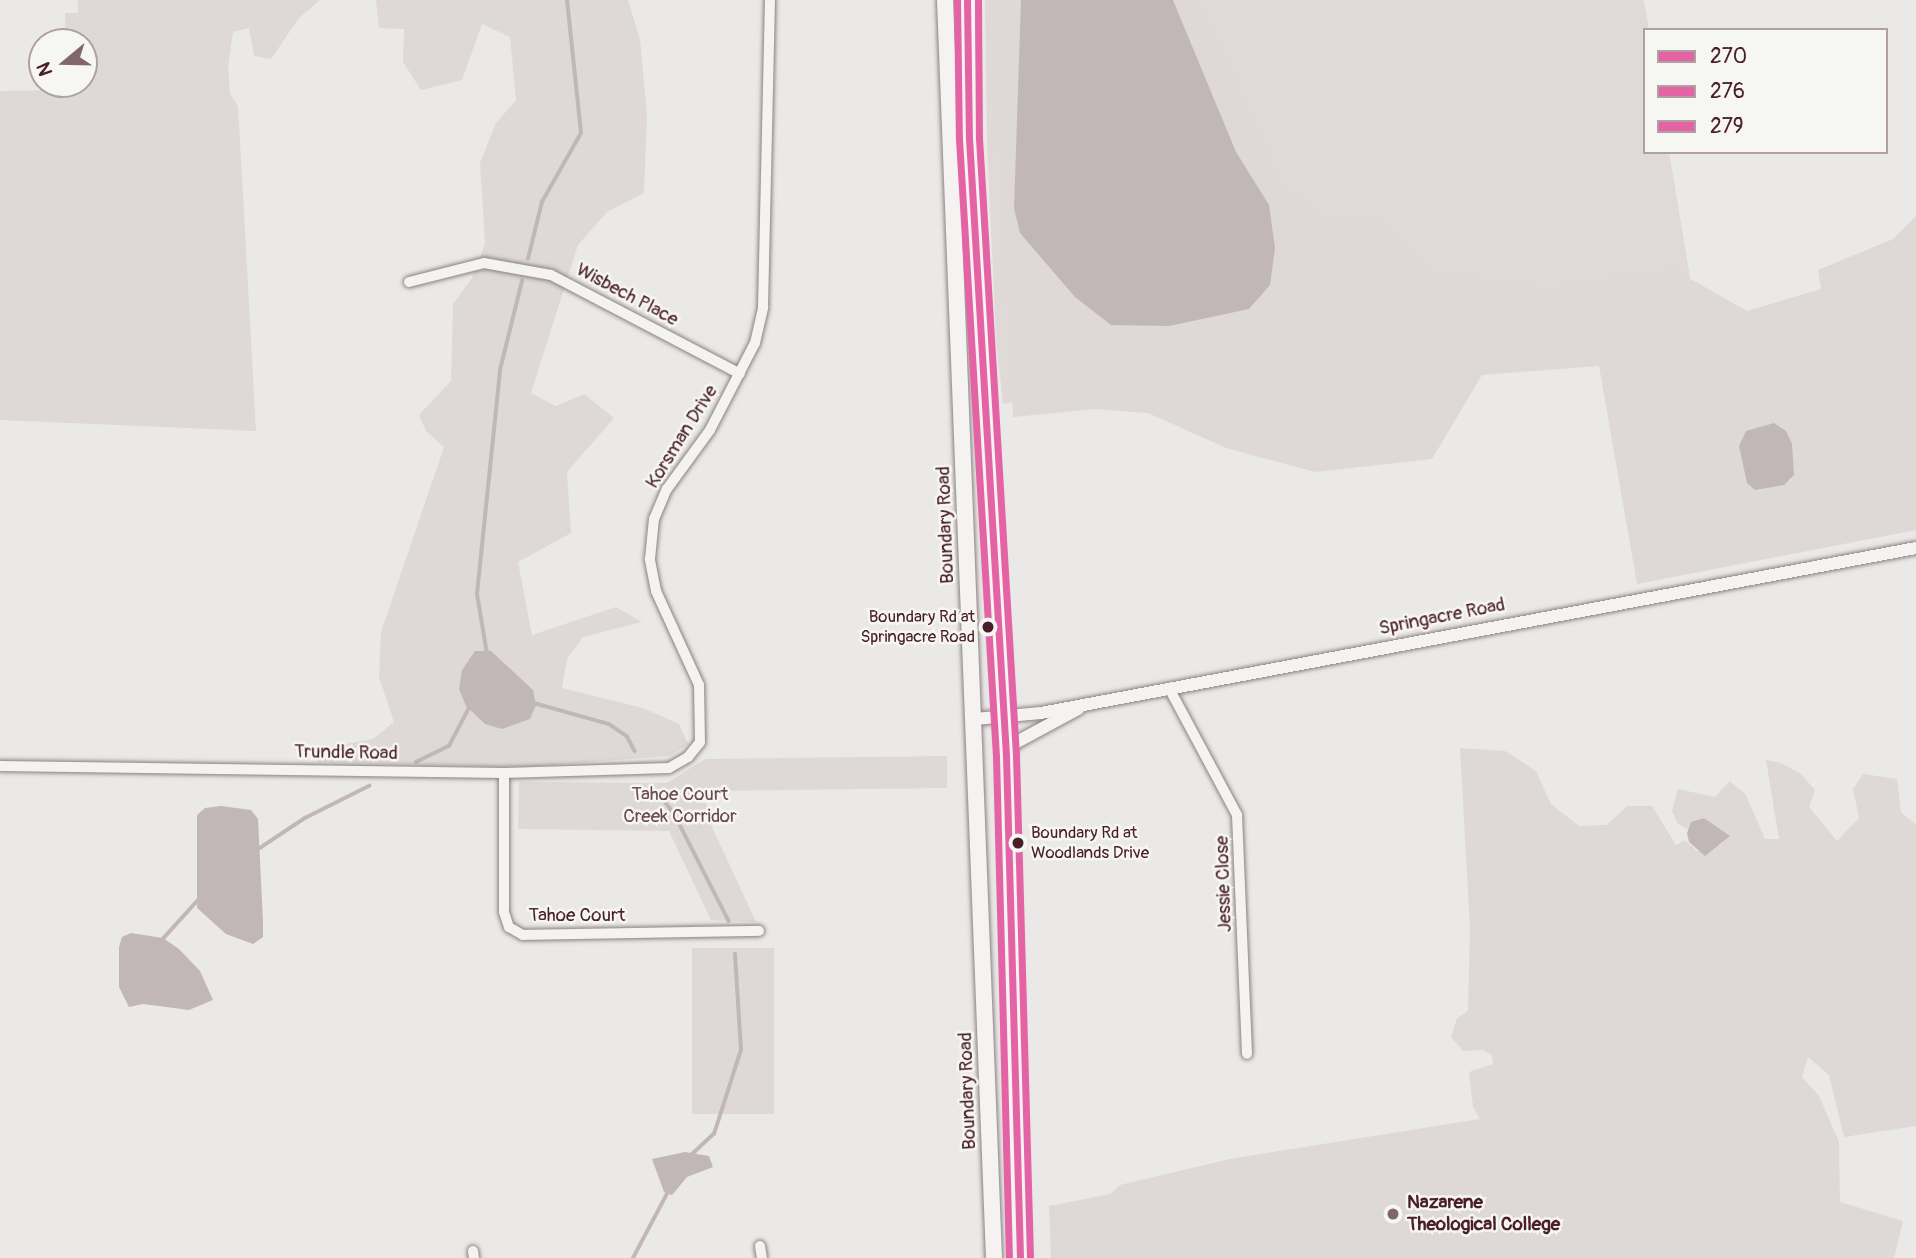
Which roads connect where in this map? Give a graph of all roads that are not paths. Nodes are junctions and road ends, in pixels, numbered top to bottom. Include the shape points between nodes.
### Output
1 (770, 0) edge
2 (945, 0) edge
3 (967, 0) edge
4 (409, 282) dead end
5 (740, 374) junction
6 (1916, 548) edge
7 (1169, 688) junction
8 (1090, 702) junction
9 (1004, 716) junction
10 (975, 719) junction
11 (1006, 756) junction
12 (688, 757) joint
13 (0, 766) edge
14 (504, 773) junction
15 (759, 931) dead end
16 (1247, 1054) dead end
17 (760, 1246) dead end
18 (762, 1258) edge
19 (994, 1258) edge
20 (1020, 1258) edge

1 - 5 street, Korsman Drive via 763,307 755,343
2 - 10 highway, Boundary Road
3 - 9 highway via 969,138
4 - 5 street, Wisbech Place via 484,263 551,275
5 - 12 street, Korsman Drive via 710,430 667,489 654,519 650,559 656,591 699,685 699,743
6 - 7 street, Springacre Road
7 - 8 street, Springacre Road
7 - 16 street, Jessie Close via 1237,815
8 - 9 street, Springacre Road
8 - 11 street via 1015,743
9 - 10 street, Springacre Road
9 - 11 highway
10 - 19 highway, Boundary Road
11 - 20 highway
12 - 14 street, Trundle Road via 668,768
13 - 14 street, Trundle Road
14 - 15 street, Tahoe Court via 504,912 509,927 523,935
17 - 18 street

